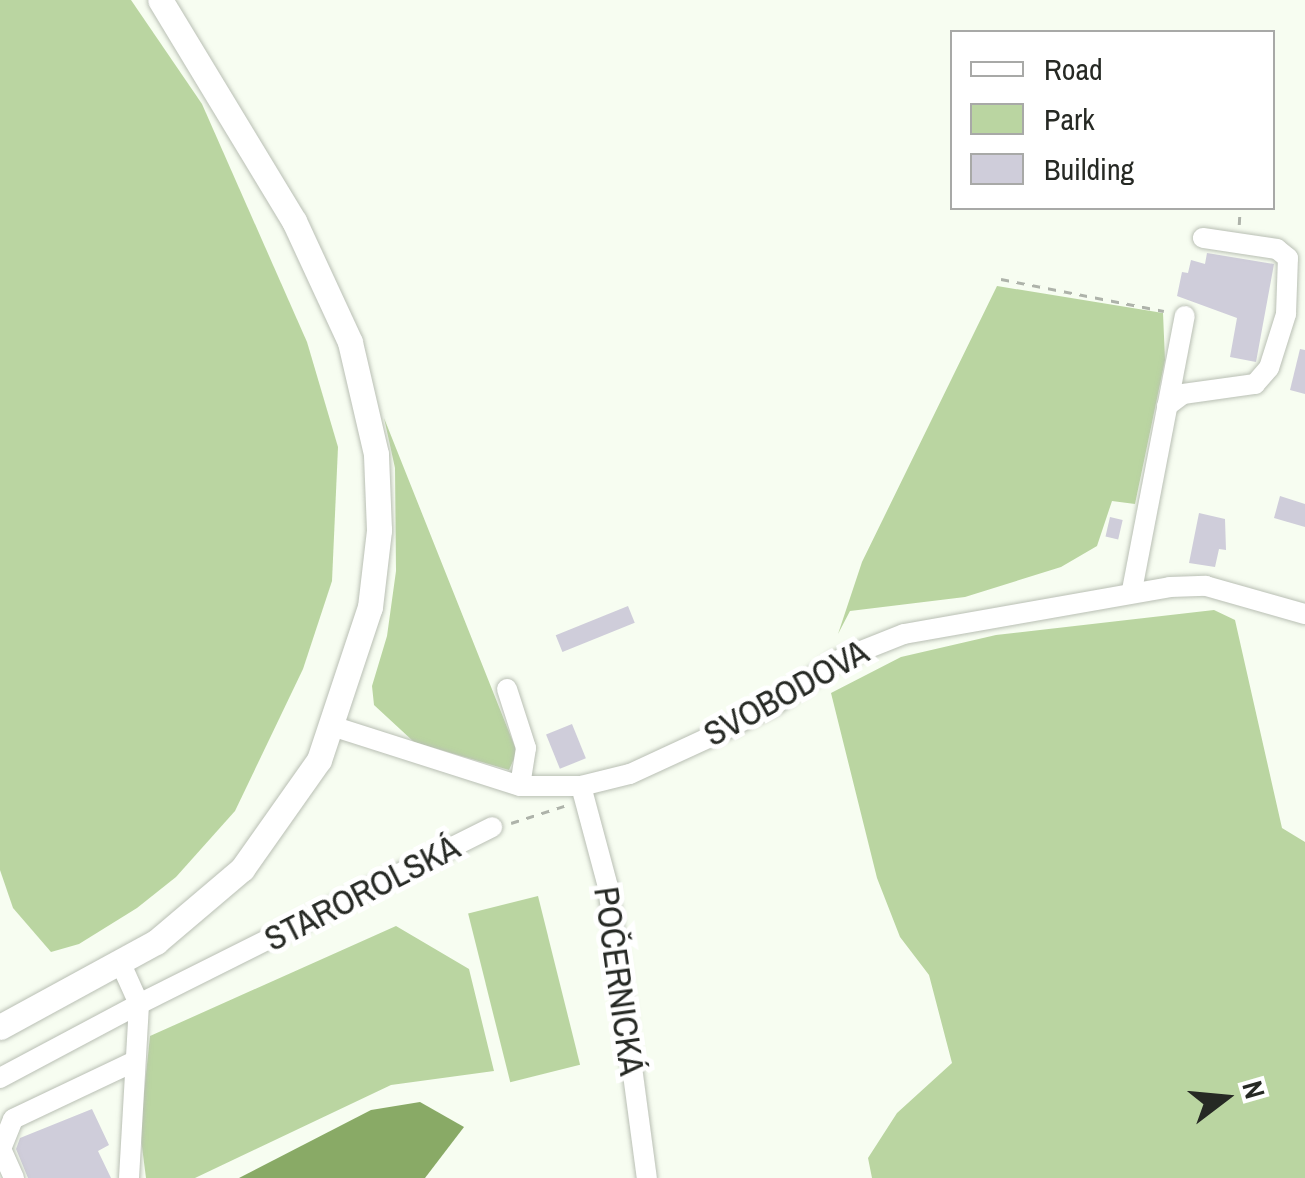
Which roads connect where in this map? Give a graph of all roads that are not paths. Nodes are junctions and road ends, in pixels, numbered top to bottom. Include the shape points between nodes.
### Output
1 (160, 0) edge
2 (1203, 238) dead end
3 (1185, 316) road end
4 (1168, 406) junction
5 (1132, 590) junction
6 (1305, 614) edge
7 (506, 689) dead end
8 (334, 727) junction
9 (520, 786) junction
10 (581, 786) junction
11 (492, 827) road end
12 (121, 964) junction
13 (139, 1004) junction
14 (0, 1027) edge
15 (135, 1061) junction
16 (0, 1078) edge
17 (14, 1178) edge
18 (130, 1178) edge
19 (647, 1178) edge

1 - 8 main road via 306,246 340,316 366,397 379,492 376,568 364,638
2 - 4 street via 1277,249 1288,258 1286,314 1256,384 1183,394
3 - 4 street
4 - 5 street
5 - 6 street, SVOBODOVA via 1206,586
5 - 10 street, SVOBODOVA via 988,614 868,644 710,737 630,774
7 - 9 street via 526,748
8 - 9 street, SVOBODOVA
8 - 12 main road via 303,789 242,869 179,926
9 - 10 street, SVOBODOVA
10 - 19 street, POČERNICKÁ via 608,887
11 - 13 street, STAROROLSKÁ
12 - 13 street
12 - 14 main road
13 - 15 street
13 - 16 street, STAROROLSKÁ
15 - 17 street via 13,1118 1,1149
15 - 18 street

